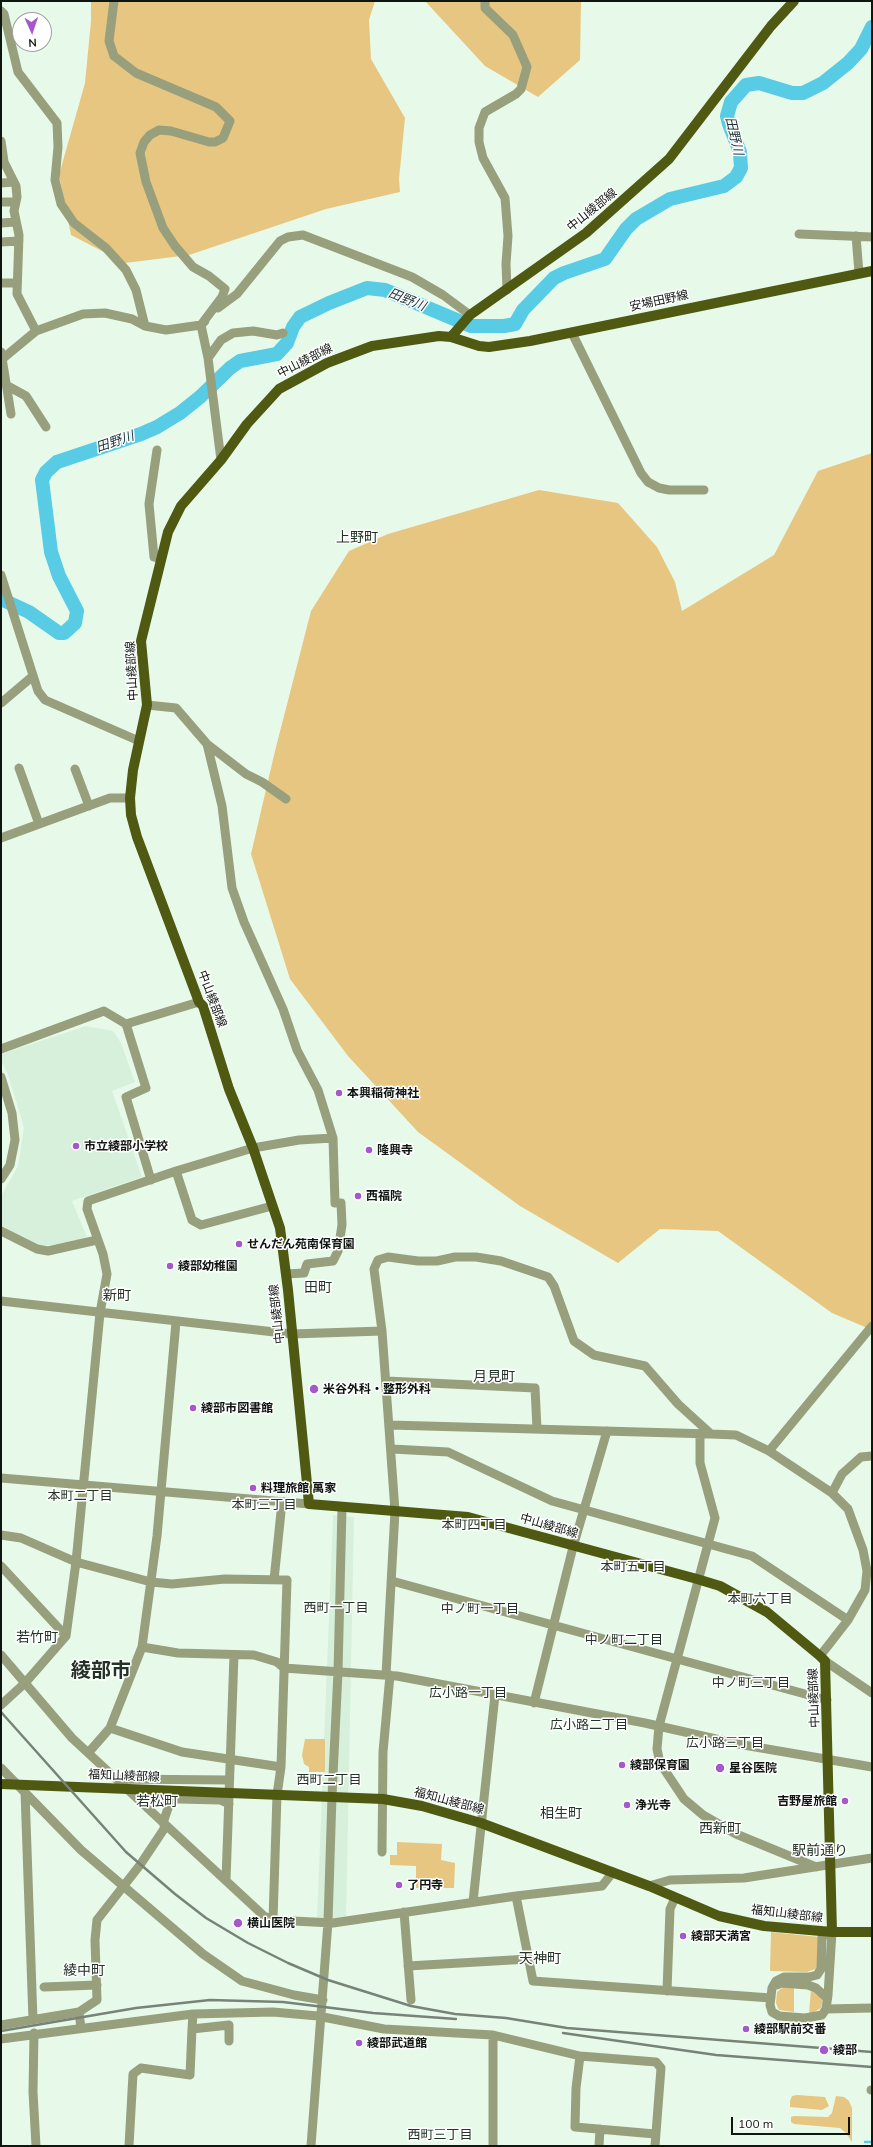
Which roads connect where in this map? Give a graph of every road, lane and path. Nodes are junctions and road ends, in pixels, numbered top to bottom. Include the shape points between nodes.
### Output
1 (114, 1) edge
2 (485, 1) edge
3 (794, 1) edge
4 (1, 10) edge
5 (1, 141) edge
6 (3, 162) edge
7 (14, 182) junction
8 (1, 183) edge
9 (1, 202) edge
10 (16, 202) junction
11 (16, 222) junction
12 (1, 223) edge
13 (799, 234) dead end
14 (856, 236) junction
15 (872, 236) edge
16 (19, 241) junction
17 (1, 242) edge
18 (872, 271) edge
19 (859, 273) junction
20 (1, 283) edge
21 (17, 283) junction
22 (507, 290) junction
23 (465, 320) junction
24 (201, 325) junction
25 (145, 326) junction
26 (36, 330) junction
27 (572, 332) junction
28 (283, 333) dead end
29 (451, 337) junction
30 (1, 358) edge
31 (208, 358) junction
32 (6, 385) junction
33 (11, 414) dead end
34 (46, 427) dead end
35 (157, 450) dead end
36 (221, 460) junction
37 (704, 490) dead end
38 (160, 558) junction
39 (1, 575) edge
40 (33, 676) junction
41 (1, 702) edge
42 (147, 705) junction
43 (139, 741) junction
44 (208, 744) junction
45 (19, 768) dead end
46 (75, 769) dead end
47 (130, 798) junction
48 (286, 798) dead end
49 (89, 806) junction
50 (39, 824) junction
51 (1, 838) edge
52 (199, 1002) junction
53 (126, 1024) junction
54 (1, 1049) edge
55 (1, 1077) edge
56 (333, 1138) junction
57 (253, 1148) junction
58 (176, 1171) junction
59 (1, 1179) edge
60 (151, 1180) junction
61 (272, 1206) junction
62 (1, 1231) edge
63 (97, 1240) junction
64 (286, 1274) junction
65 (1, 1301) edge
66 (100, 1313) junction
67 (176, 1322) junction
68 (872, 1326) edge
69 (382, 1331) junction
70 (292, 1334) junction
71 (386, 1381) junction
72 (390, 1426) junction
73 (536, 1429) junction
74 (607, 1431) junction
75 (711, 1434) junction
76 (700, 1435) junction
77 (392, 1449) junction
78 (769, 1451) junction
79 (872, 1456) edge
80 (1, 1478) edge
81 (83, 1486) junction
82 (160, 1493) junction
83 (832, 1493) junction
84 (282, 1502) junction
85 (309, 1504) junction
86 (342, 1508) junction
87 (585, 1509) junction
88 (395, 1511) junction
89 (1, 1535) edge
90 (709, 1543) junction
91 (573, 1547) junction
92 (76, 1562) junction
93 (1, 1566) edge
94 (697, 1579) junction
95 (274, 1580) junction
96 (392, 1580) junction
97 (869, 1580) edge
98 (151, 1582) junction
99 (848, 1620) junction
100 (553, 1625) junction
101 (66, 1636) junction
102 (142, 1647) junction
103 (1, 1655) edge
104 (234, 1655) junction
105 (823, 1658) junction
106 (676, 1659) junction
107 (284, 1668) junction
108 (338, 1672) junction
109 (388, 1675) junction
110 (25, 1683) junction
111 (872, 1693) edge
112 (494, 1695) junction
113 (827, 1700) junction
114 (534, 1703) junction
115 (1, 1705) edge
116 (659, 1726) junction
117 (110, 1728) junction
118 (89, 1752) junction
119 (230, 1758) junction
120 (828, 1758) junction
121 (281, 1767) junction
122 (872, 1767) edge
123 (1, 1768) edge
124 (117, 1779) junction
125 (230, 1780) junction
126 (1, 1784) edge
127 (25, 1792) junction
128 (169, 1795) junction
129 (277, 1795) junction
130 (332, 1796) junction
131 (137, 1798) junction
132 (229, 1798) junction
133 (383, 1799) junction
134 (481, 1823) junction
135 (165, 1824) junction
136 (382, 1852) dead end
137 (872, 1858) edge
138 (831, 1866) junction
139 (816, 1867) junction
140 (613, 1872) junction
141 (226, 1880) junction
142 (125, 1885) junction
143 (649, 1886) junction
144 (516, 1896) junction
145 (675, 1898) junction
146 (473, 1902) junction
147 (404, 1912) junction
148 (273, 1920) junction
149 (328, 1922) junction
150 (832, 1932) junction
151 (872, 1932) edge
152 (528, 1959) junction
153 (408, 1966) junction
154 (97, 1985) junction
155 (44, 1987) dead end
156 (667, 1991) junction
157 (771, 1996) junction
158 (828, 1998) junction
159 (323, 2000) junction
160 (411, 2000) dead end
161 (872, 2008) edge
162 (826, 2009) junction
163 (79, 2012) junction
164 (193, 2014) junction
165 (322, 2017) junction
166 (34, 2020) junction
167 (1, 2026) edge
168 (81, 2028) junction
169 (192, 2029) junction
170 (34, 2033) junction
171 (493, 2035) junction
172 (1, 2039) edge
173 (229, 2041) dead end
174 (580, 2056) junction
175 (600, 2129) junction
176 (655, 2134) junction
177 (36, 2146) edge
178 (129, 2146) edge
179 (311, 2146) edge
180 (493, 2146) edge
181 (599, 2146) edge
182 (654, 2146) edge

1 - 24 street via 109,42 114,56 136,73 216,107 230,122 223,138 215,142 171,130 159,130 144,142 140,153 146,182 164,228 175,246 193,267 225,289
2 - 22 street via 485,8 512,35 527,67 520,89 485,112 479,128 483,158 504,198 508,236
3 - 22 main road, 中山綾部線 via 771,26 669,159 586,233
4 - 25 street via 18,72 57,123 58,147 54,180 61,204 74,223 106,248 126,270 136,290
5 - 6 street
6 - 7 street
7 - 8 street
7 - 10 street
9 - 10 street
10 - 11 street
11 - 12 street
11 - 16 street
13 - 14 street
14 - 15 street
14 - 19 street
16 - 17 street
16 - 21 street
18 - 19 main road, 安場田野線
19 - 27 main road, 安場田野線
20 - 21 street
21 - 26 street via 17,294
22 - 23 main road, 中山綾部線
23 - 24 street via 443,295 412,277 303,235 280,241 237,294
23 - 29 main road, 中山綾部線
24 - 25 street via 166,330
24 - 31 street
25 - 26 street via 132,319 105,312 83,314
26 - 30 street
27 - 29 main road, 安場田野線 via 489,346 479,346
27 - 37 street via 641,473 648,482 669,490
28 - 31 street via 233,333 221,340
29 - 36 main road, 中山綾部線 via 439,336 372,346 327,363 279,389 247,424
30 - 32 street
31 - 36 street
32 - 33 street
32 - 34 street via 26,396
35 - 38 street via 149,504 154,557
36 - 38 main road, 中山綾部線 via 181,506 168,532
38 - 42 main road, 中山綾部線 via 141,641
39 - 40 street
40 - 41 street
40 - 43 street via 38,691 45,700
42 - 43 main road, 中山綾部線
42 - 44 street via 176,708
43 - 47 main road, 中山綾部線
44 - 48 street via 246,774
44 - 56 street via 222,806 232,888 244,922 283,1009 297,1050 318,1090
45 - 50 street
46 - 49 street
47 - 49 street via 110,798
47 - 52 main road, 中山綾部線 via 130,815
49 - 50 street
50 - 51 street
52 - 53 street
52 - 57 main road, 中山綾部線 via 204,1006 229,1089
53 - 54 street via 104,1011
53 - 60 street via 146,1088 126,1097
55 - 59 street via 12,1113 16,1140 10,1165
56 - 57 street via 299,1140
56 - 64 street via 335,1203 341,1203 342,1225 338,1251 333,1261 307,1264 304,1273
57 - 58 street
57 - 61 main road, 中山綾部線
58 - 60 street
58 - 61 street via 192,1220 201,1225
60 - 63 street via 88,1201 87,1209
61 - 64 main road, 中山綾部線 via 280,1228
62 - 63 street via 37,1249 48,1251
63 - 66 street via 107,1274
64 - 70 main road, 中山綾部線
65 - 66 street
66 - 67 street
66 - 81 street
67 - 70 street
67 - 82 street
68 - 78 street
69 - 70 street
69 - 71 street
69 - 75 street via 374,1269 378,1260 388,1257 437,1261 455,1256 501,1261 548,1277 554,1286 574,1341 594,1355 645,1366 678,1404
70 - 85 main road, 中山綾部線
71 - 72 street
71 - 73 street via 535,1388
72 - 73 street
72 - 77 street
73 - 74 street
74 - 76 street
74 - 87 street
75 - 76 street
75 - 78 street via 736,1436
76 - 90 street via 700,1463 715,1518
77 - 87 street via 448,1452 552,1501
77 - 88 street
78 - 83 street
79 - 83 street via 861,1457 842,1474
80 - 81 street
81 - 82 street
81 - 92 street
82 - 84 street
82 - 98 street
83 - 97 street via 848,1509 863,1550
84 - 85 street
84 - 95 street
85 - 86 main road, 中山綾部線
86 - 88 main road, 中山綾部線
86 - 108 street
87 - 90 street
87 - 91 street
88 - 91 main road, 中山綾部線 via 468,1517
88 - 96 street
89 - 92 street via 21,1538
90 - 94 street
90 - 99 street via 752,1556
91 - 94 main road, 中山綾部線
91 - 100 street
92 - 98 street
92 - 101 street
93 - 101 street
94 - 105 main road, 中山綾部線 via 720,1586 767,1612
94 - 106 street
95 - 98 street via 225,1579 172,1584
95 - 107 street via 287,1580
96 - 100 street
96 - 109 street
97 - 99 street
98 - 102 street
99 - 105 street
100 - 106 street
100 - 114 street
101 - 110 street
102 - 104 street via 178,1653
102 - 117 street
103 - 110 street
104 - 107 street via 254,1655 277,1662
104 - 119 street
105 - 111 street
105 - 113 main road, 中山綾部線
106 - 113 street
106 - 116 street
107 - 108 street
107 - 121 street
108 - 109 street
108 - 130 street
109 - 112 street
109 - 133 street
110 - 115 street
110 - 118 street via 72,1738
112 - 114 street
112 - 134 street
113 - 120 main road, 中山綾部線
114 - 116 street
116 - 120 street via 738,1744
116 - 139 street via 657,1749 660,1763 684,1799 703,1815 736,1834
117 - 118 street
117 - 119 street via 182,1752
118 - 124 street
119 - 121 street
119 - 125 street
120 - 122 street
120 - 138 main road, 中山綾部線
121 - 129 street
123 - 127 street
124 - 125 street
124 - 131 street
125 - 132 street
126 - 128 main road, 福知山綾部線
127 - 142 street via 81,1850
127 - 166 street
128 - 131 street
128 - 132 main road, 福知山綾部線
128 - 135 street
129 - 130 main road, 福知山綾部線
129 - 132 main road, 福知山綾部線
129 - 148 street
130 - 133 main road, 福知山綾部線
130 - 149 street
131 - 135 street
132 - 141 street
133 - 134 main road, 福知山綾部線 via 422,1806
133 - 136 street
134 - 140 main road, 福知山綾部線
134 - 146 street
135 - 141 street
135 - 142 street
137 - 138 street
138 - 139 street
138 - 150 main road, 中山綾部線
139 - 143 street via 744,1878 670,1880
140 - 143 main road, 福知山綾部線
140 - 144 street via 602,1886
141 - 148 street via 264,1916
142 - 154 street via 97,1920
142 - 159 street via 203,1954 242,1981
143 - 145 main road, 福知山綾部線
144 - 146 street
144 - 152 street
145 - 150 main road, 福知山綾部線 via 719,1916 764,1926
145 - 156 street via 670,1909
146 - 147 street
147 - 149 street
147 - 153 street
148 - 149 street
149 - 159 street
150 - 151 main road, 福知山綾部線
150 - 157 street via 822,1937 821,1968 817,1975 784,1977 774,1984
150 - 158 street
152 - 153 street
152 - 156 street via 533,1981
153 - 160 street
154 - 155 street
154 - 163 street via 97,2000
156 - 157 street
157 - 158 street via 781,1983 816,1988
157 - 162 street via 770,2008 779,2016 811,2018 822,2015
158 - 162 street
159 - 165 street
161 - 162 street
163 - 166 street
163 - 168 street
164 - 165 street via 273,2012
164 - 168 street
164 - 169 street
165 - 171 street via 384,2029
165 - 179 street
166 - 167 street
168 - 170 street
169 - 173 street via 229,2025
169 - 178 street via 190,2075 141,2068 133,2074
170 - 172 street
170 - 177 street
171 - 174 street
171 - 180 street
174 - 175 street via 574,2125
174 - 176 street via 656,2062 661,2068
175 - 176 street
175 - 181 street
176 - 182 street

